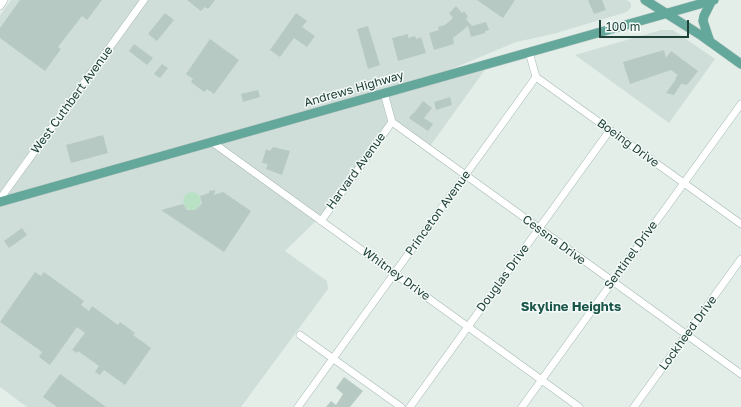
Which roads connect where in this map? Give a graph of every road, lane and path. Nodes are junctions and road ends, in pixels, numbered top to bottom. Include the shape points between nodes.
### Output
1 (4, 0) edge
2 (144, 0) edge
3 (645, 0) edge
4 (713, 0) edge
5 (0, 6) edge
6 (666, 13) junction
7 (710, 42) junction
8 (529, 52) junction
9 (741, 64) edge
10 (536, 78) junction
11 (384, 93) junction
12 (741, 104) edge
13 (392, 122) junction
14 (610, 130) junction
15 (212, 142) junction
16 (465, 176) junction
17 (684, 183) junction
18 (0, 201) edge
19 (321, 221) junction
20 (741, 224) edge
21 (539, 228) junction
22 (741, 259) edge
23 (395, 274) junction
24 (612, 282) junction
25 (468, 327) junction
26 (300, 335) dead end
27 (686, 335) junction
28 (334, 358) junction
29 (741, 374) edge
30 (542, 380) junction
31 (298, 407) edge
32 (401, 407) edge
33 (410, 407) edge
34 (522, 407) edge
35 (580, 407) edge
36 (634, 407) edge

1 - 5 street
2 - 18 street, West Cuthbert Avenue
3 - 6 main road
4 - 6 main road, Andrews Highway
4 - 7 main road via 703,21
6 - 7 main road
6 - 8 main road, Andrews Highway
7 - 9 main road
8 - 10 street
8 - 11 main road, Andrews Highway
10 - 14 street, Boeing Drive
10 - 16 street, Princeton Avenue
11 - 13 street
11 - 15 main road, Andrews Highway
12 - 17 street, Sentinel Drive
13 - 16 street, Cessna Drive
13 - 19 street, Harvard Avenue
14 - 17 street, Boeing Drive
14 - 21 street, Douglas Drive
15 - 18 main road, Andrews Highway
15 - 19 street, Whitney Drive
16 - 21 street, Cessna Drive
16 - 23 street, Princeton Avenue
17 - 20 street, Boeing Drive
17 - 24 street, Sentinel Drive
19 - 23 street, Whitney Drive
21 - 24 street, Cessna Drive
21 - 25 street, Douglas Drive
22 - 27 street, Lockheed Drive
23 - 25 street, Whitney Drive
23 - 28 street, Princeton Avenue
24 - 27 street, Cessna Drive
24 - 30 street, Sentinel Drive
25 - 30 street, Whitney Drive
25 - 33 street, Douglas Drive
26 - 28 street
27 - 29 street, Cessna Drive
27 - 36 street, Lockheed Drive
28 - 31 street, Princeton Avenue
28 - 32 street
30 - 34 street, Sentinel Drive
30 - 35 street, Whitney Drive

